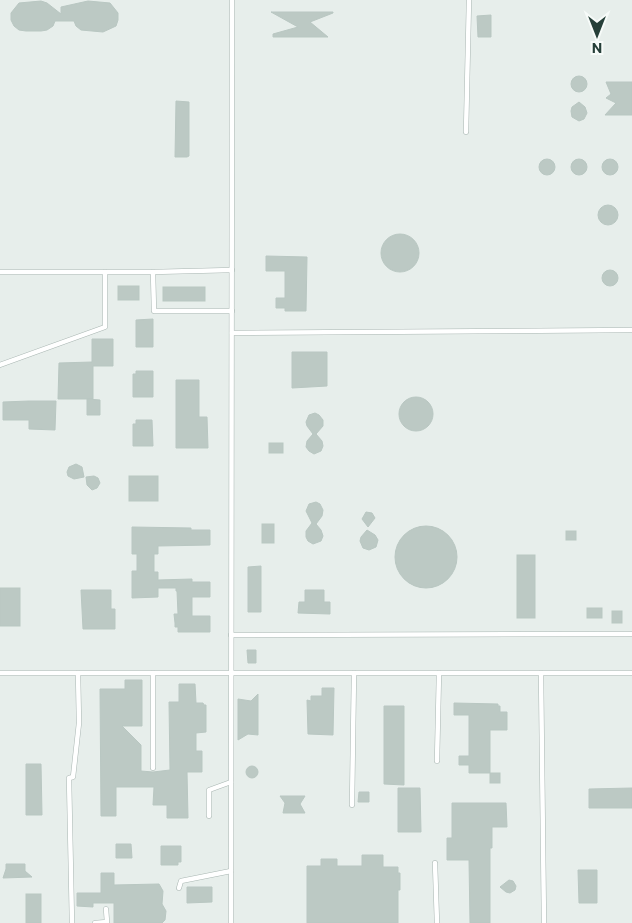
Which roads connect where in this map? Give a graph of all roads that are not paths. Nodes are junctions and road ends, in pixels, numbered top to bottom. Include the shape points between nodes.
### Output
1 (232, 0) edge
2 (469, 0) edge
3 (466, 132) dead end
4 (232, 270) junction
5 (0, 272) edge
6 (105, 272) junction
7 (153, 272) junction
8 (232, 311) junction
9 (632, 330) edge
10 (232, 333) junction
11 (0, 365) edge
12 (632, 634) edge
13 (231, 635) junction
14 (0, 673) edge
15 (78, 673) junction
16 (153, 673) junction
17 (354, 673) junction
18 (439, 673) junction
19 (541, 673) junction
20 (632, 673) edge
21 (232, 674) junction
22 (437, 761) dead end
23 (153, 768) dead end
24 (231, 782) junction
25 (352, 805) dead end
26 (209, 816) dead end
27 (435, 863) dead end
28 (231, 871) junction
29 (179, 888) dead end
30 (106, 909) dead end
31 (72, 923) edge
32 (94, 923) edge
33 (231, 923) edge
34 (437, 923) edge
35 (544, 923) edge

1 - 4 lane
2 - 3 lane
4 - 7 lane
4 - 8 lane
5 - 6 lane
6 - 7 lane
6 - 11 lane via 105,327
7 - 8 lane via 154,311
8 - 10 lane
9 - 10 lane
10 - 13 lane
12 - 13 lane
13 - 21 lane
14 - 15 lane
15 - 16 lane
15 - 31 lane via 79,723 72,777 69,778
16 - 21 lane
16 - 23 lane
17 - 18 lane
17 - 21 lane
17 - 25 lane
18 - 19 lane
18 - 22 lane
19 - 20 lane
19 - 35 lane
21 - 24 lane
24 - 26 lane via 209,790
24 - 28 lane
27 - 34 lane
28 - 29 lane via 181,881
28 - 33 lane
30 - 32 lane via 107,922

